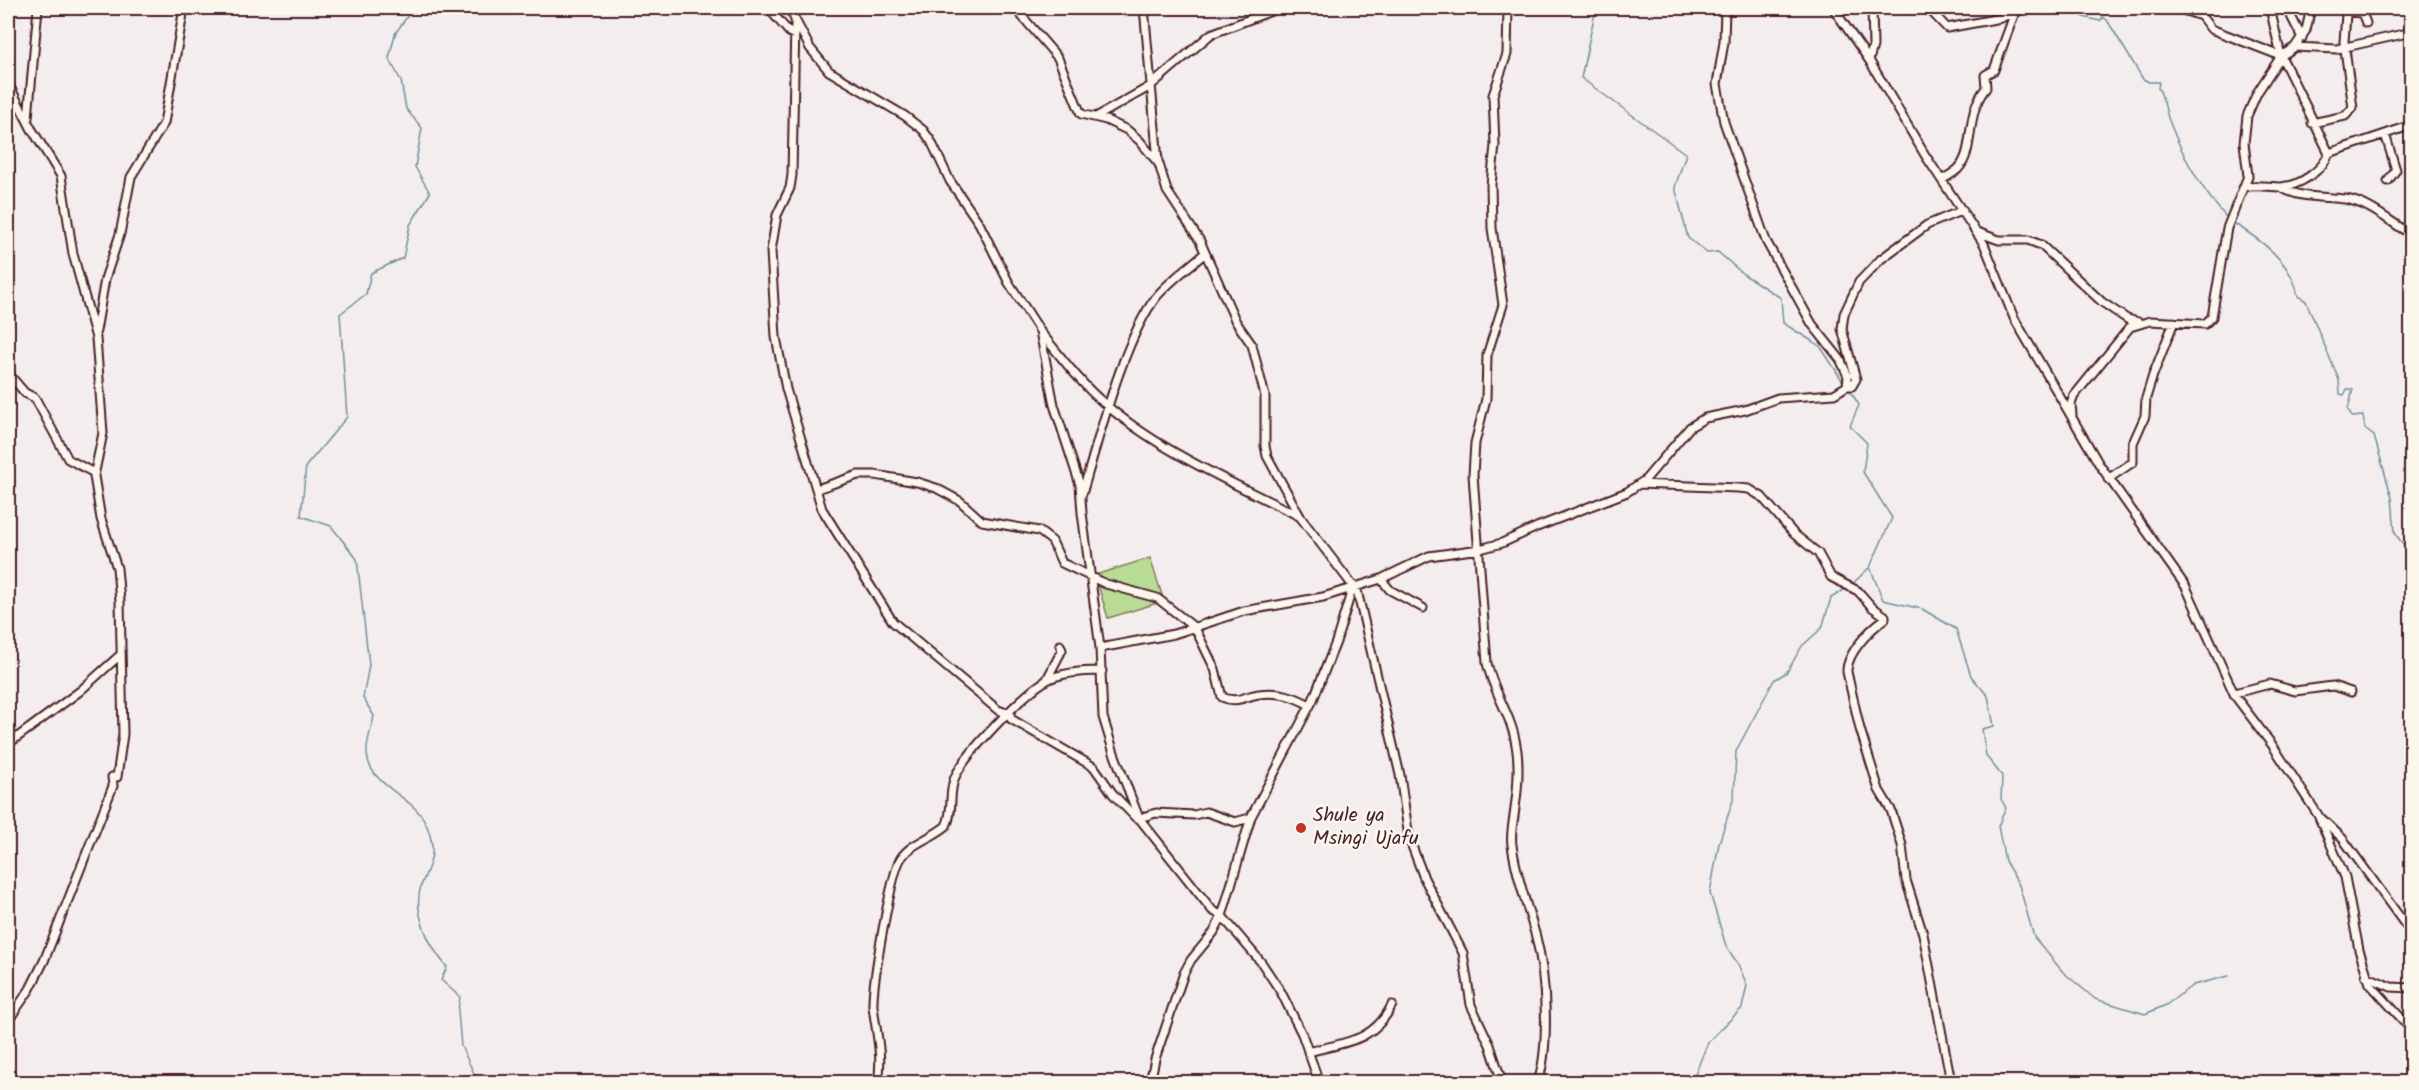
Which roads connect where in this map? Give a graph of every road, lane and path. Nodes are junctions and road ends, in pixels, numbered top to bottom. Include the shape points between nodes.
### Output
1 (38, 8) edge
2 (184, 8) edge
3 (768, 8) edge
4 (789, 8) edge
5 (1015, 8) edge
6 (1144, 8) edge
7 (1279, 8) edge
8 (1508, 8) edge
9 (1725, 8) edge
10 (1833, 8) edge
11 (1872, 8) edge
12 (1928, 8) edge
13 (2177, 8) edge
14 (2270, 8) edge
15 (2287, 8) edge
16 (2311, 8) edge
17 (2019, 9) edge
18 (2191, 10) edge
19 (795, 18) junction
20 (2366, 23) dead end
21 (2412, 32) edge
22 (795, 35) junction
23 (2302, 38) junction
24 (2295, 47) junction
25 (2346, 47) junction
26 (2281, 56) junction
27 (1869, 60) junction
28 (8, 83) edge
29 (1149, 87) junction
30 (1096, 117) junction
31 (28, 121) junction
32 (2312, 123) junction
33 (2412, 125) edge
34 (2385, 134) junction
35 (2329, 153) junction
36 (1159, 164) junction
37 (1942, 180) junction
38 (2388, 181) dead end
39 (2244, 187) junction
40 (2280, 187) junction
41 (1963, 210) junction
42 (1977, 232) junction
43 (2412, 235) edge
44 (1205, 253) junction
45 (2143, 322) junction
46 (2174, 322) junction
47 (1040, 331) junction
48 (95, 333) junction
49 (8, 373) edge
50 (1847, 387) junction
51 (1109, 408) junction
52 (2073, 417) junction
53 (94, 473) junction
54 (2108, 479) junction
55 (1639, 484) junction
56 (817, 489) junction
57 (1082, 494) junction
58 (1301, 518) junction
59 (1480, 549) junction
60 (1092, 575) junction
61 (1381, 579) junction
62 (1354, 586) junction
63 (1423, 608) dead end
64 (1195, 628) junction
65 (1060, 645) dead end
66 (1100, 648) junction
67 (119, 656) junction
68 (1102, 671) junction
69 (1046, 681) junction
70 (2351, 692) dead end
71 (2234, 693) junction
72 (1310, 705) junction
73 (1010, 714) junction
74 (8, 744) edge
75 (2318, 814) junction
76 (1139, 818) junction
77 (1250, 818) junction
78 (1147, 828) junction
79 (1222, 915) junction
80 (2412, 933) edge
81 (2366, 976) junction
82 (2412, 988) edge
83 (1392, 1005) dead end
84 (8, 1021) edge
85 (2412, 1030) edge
86 (1308, 1052) junction
87 (878, 1083) edge
88 (1150, 1083) edge
89 (1319, 1083) edge
90 (1502, 1083) edge
91 (1538, 1083) edge
92 (1951, 1083) edge

1 - 31 street
2 - 48 street via 164,123 130,177
3 - 22 street
4 - 19 street
5 - 30 street via 1058,58 1077,109 1083,115
6 - 29 street
7 - 29 street via 1210,34
8 - 59 street via 1507,54 1493,95 1495,145 1491,192 1503,305 1487,355 1486,399 1474,457
9 - 50 street via 1717,84 1724,122 1766,242 1812,324 1840,359 1848,376
10 - 27 street
11 - 27 street via 1873,46
12 - 17 street via 1947,28 2001,18
13 - 18 street
14 - 26 street
15 - 23 street
16 - 23 street
17 - 37 street via 1994,70 1985,75 1986,88 1974,106 1960,165
18 - 26 street via 2211,29
19 - 22 street
19 - 47 street via 810,48 829,71 904,116 928,136 950,181 982,227 1009,283
20 - 25 street via 2362,13 2346,14
21 - 25 street
22 - 56 street via 792,175 777,215 771,251 777,345 786,389
23 - 24 street
24 - 25 street
24 - 26 street
25 - 32 street via 2353,108 2345,116
26 - 32 street
26 - 39 street via 2247,116 2244,143 2249,168
27 - 37 street
28 - 31 street
29 - 30 street
29 - 36 street
30 - 36 street via 1133,135
31 - 48 street via 63,180 73,254
32 - 35 street
33 - 34 street
34 - 35 street
34 - 38 street via 2396,170
35 - 40 street via 2313,174
36 - 44 street via 1167,191
37 - 41 street
39 - 40 street
39 - 46 street via 2227,228 2212,317 2205,324
40 - 43 street via 2294,194 2346,200 2369,208
41 - 42 street
41 - 50 street via 1927,225 1881,259 1859,282 1842,321 1856,379
42 - 45 street via 1999,240 2028,240 2041,245 2102,302 2127,319
42 - 52 street via 2014,318
44 - 51 street via 1151,305
44 - 58 street via 1236,322 1252,345 1265,396 1266,451
45 - 46 street
45 - 52 street via 2130,327 2100,360 2072,399
46 - 54 street via 2146,398 2145,416 2133,443 2133,462
47 - 51 street via 1087,388
47 - 57 street via 1054,405
48 - 53 street via 103,433
49 - 53 street via 25,393 35,398 68,459
50 - 55 street via 1834,394 1778,398 1705,418 1690,427
51 - 57 street
51 - 58 street via 1184,457
52 - 54 street
53 - 67 street via 100,513 118,576
54 - 71 street via 2186,587
55 - 59 street via 1616,497
55 - 92 street via 1754,491 1779,513 1794,534 1818,553 1831,577 1858,591 1886,616 1863,638 1848,663 1848,672 1879,790 1891,810 1902,845 1906,880 1923,934
56 - 60 street via 858,475 928,485 960,501 982,521 1043,533 1052,541 1062,563
56 - 73 street via 824,514 889,617 996,708
57 - 60 street
58 - 62 street
59 - 61 street via 1429,556
59 - 91 street via 1487,663 1516,746 1518,787 1511,844 1537,939 1541,974 1546,1039
60 - 64 street via 1106,584 1157,598
60 - 66 street
61 - 62 street
61 - 63 street via 1390,590
62 - 64 street via 1315,598 1244,610
62 - 72 street
62 - 90 street via 1400,775 1409,838 1424,878 1463,953 1471,1005
64 - 66 street
64 - 72 street via 1215,669 1222,697 1235,701 1280,693
65 - 69 street via 1062,650
66 - 68 street
67 - 74 street via 80,691
67 - 84 street via 123,716 118,774 112,777 112,786 44,961
68 - 69 street via 1073,672
68 - 76 street via 1105,726
69 - 73 street
70 - 71 street via 2333,686 2295,691 2270,684
71 - 75 street
72 - 77 street
73 - 78 street via 1011,719 1096,769 1113,794
73 - 87 street via 986,736 957,774 946,826 907,851 898,864 873,996 881,1057
75 - 80 street via 2343,839
75 - 81 street via 2345,877
76 - 77 street via 1156,813 1206,812 1235,822
76 - 78 street
77 - 79 street
78 - 79 street via 1212,910
79 - 86 street via 1276,983
79 - 88 street via 1184,973
81 - 82 street via 2388,986
81 - 85 street via 2383,1001
83 - 86 street via 1372,1032
86 - 89 street

